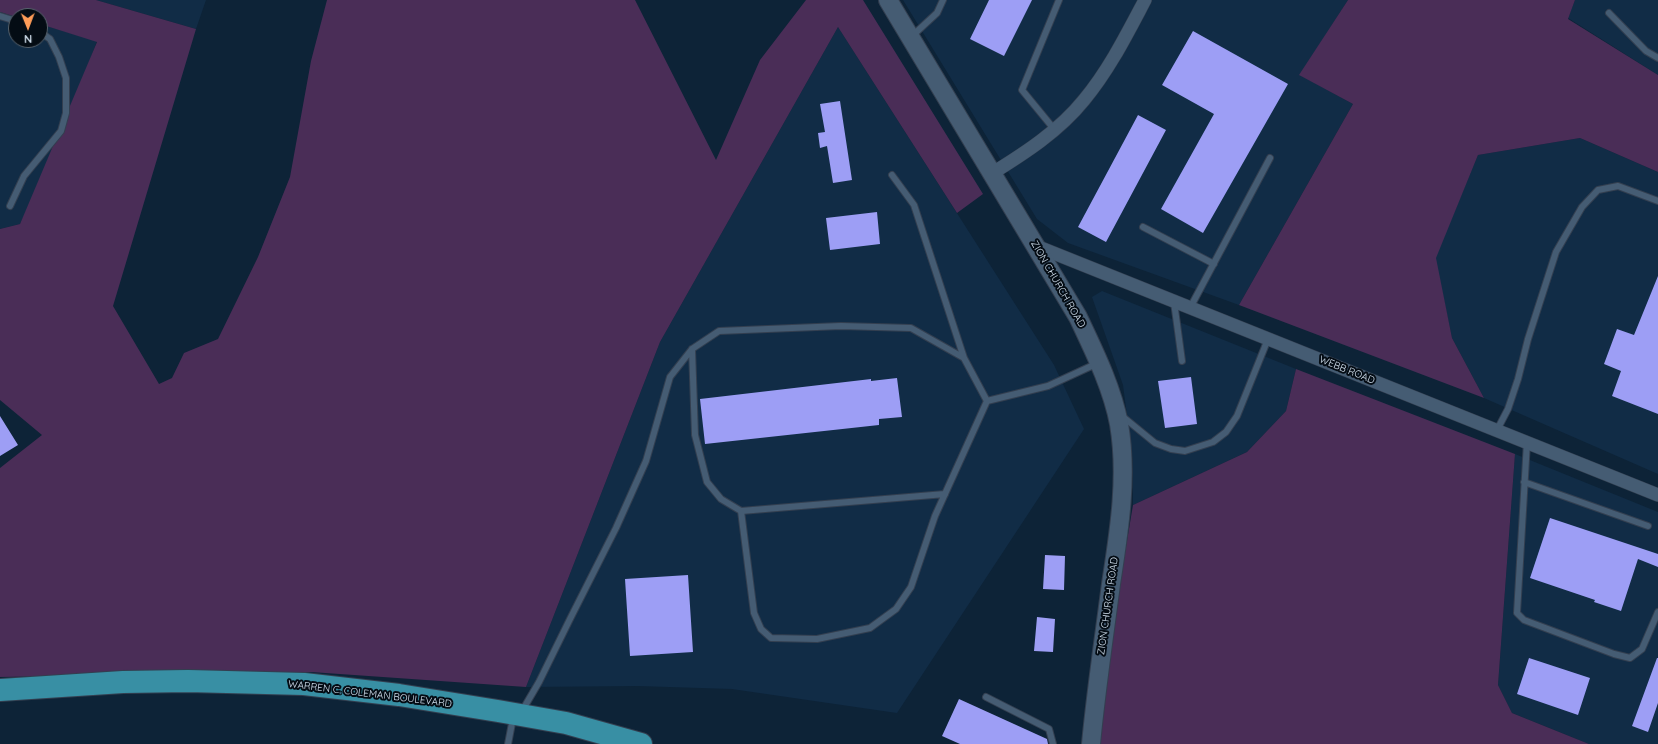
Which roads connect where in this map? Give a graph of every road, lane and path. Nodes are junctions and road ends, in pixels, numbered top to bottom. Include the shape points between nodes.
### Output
1 (888, 0) edge
2 (943, 0) edge
3 (1059, 0) edge
4 (1145, 0) edge
5 (1609, 13) dead end
6 (48, 37) edge
7 (910, 38) junction
8 (1658, 58) edge
9 (1054, 129) junction
10 (1270, 158) dead end
11 (991, 174) junction
12 (892, 175) dead end
13 (1658, 202) edge
14 (10, 206) dead end
15 (1143, 227) dead end
16 (1036, 246) junction
17 (1214, 264) junction
18 (1174, 302) junction
19 (1190, 308) junction
20 (1268, 339) junction
21 (692, 349) junction
22 (964, 358) junction
23 (1182, 361) dead end
24 (1099, 362) junction
25 (987, 401) junction
26 (1116, 410) junction
27 (1497, 430) junction
28 (1527, 442) junction
29 (1524, 482) junction
30 (945, 494) junction
31 (1658, 495) edge
32 (741, 511) junction
33 (1648, 526) dead end
34 (1658, 612) edge
35 (0, 690) edge
36 (986, 697) dead end
37 (517, 714) junction
38 (508, 744) edge
39 (641, 744) edge
40 (1053, 744) edge
41 (1091, 744) edge

1 - 7 street, ZION CHURCH ROAD
2 - 7 lane via 937,13
3 - 9 lane via 1022,90
4 - 9 street via 1102,77 1084,100
5 - 8 lane via 1646,51
6 - 14 lane via 66,78 66,112 61,130 24,176
7 - 11 street, ZION CHURCH ROAD
9 - 11 street via 1028,151
10 - 17 lane
11 - 16 street, ZION CHURCH ROAD
12 - 22 lane via 914,205
13 - 27 lane via 1618,186 1598,190 1582,207 1556,252 1518,379 1508,409
15 - 17 lane
16 - 18 street, WEBB ROAD
16 - 24 street, ZION CHURCH ROAD via 1078,317
17 - 19 lane
18 - 19 street, WEBB ROAD
18 - 23 lane
19 - 20 street, WEBB ROAD
20 - 26 lane via 1237,416 1226,432 1212,442 1185,451 1171,449 1155,443
20 - 27 street, WEBB ROAD
21 - 22 lane via 719,331 857,326 911,328
21 - 32 lane via 695,435 707,482 721,500
21 - 37 lane via 670,378 646,461 616,528 539,682
22 - 25 lane
24 - 25 lane via 1048,386
24 - 26 street, ZION CHURCH ROAD
25 - 30 lane
26 - 41 street, ZION CHURCH ROAD via 1122,463 1120,519
27 - 28 street, WEBB ROAD
28 - 29 lane
28 - 31 street, WEBB ROAD
29 - 33 lane
29 - 34 lane via 1516,603 1517,613 1524,620 1630,658 1642,649
30 - 32 lane
30 - 32 lane via 911,587 896,608 870,628 817,639 771,638 760,629 754,613
35 - 37 highway, WARREN C. COLEMAN BOULEVARD via 123,682 304,684 399,695
36 - 40 lane via 1049,729
37 - 38 lane
37 - 39 highway, WARREN C. COLEMAN BOULEVARD via 566,723

